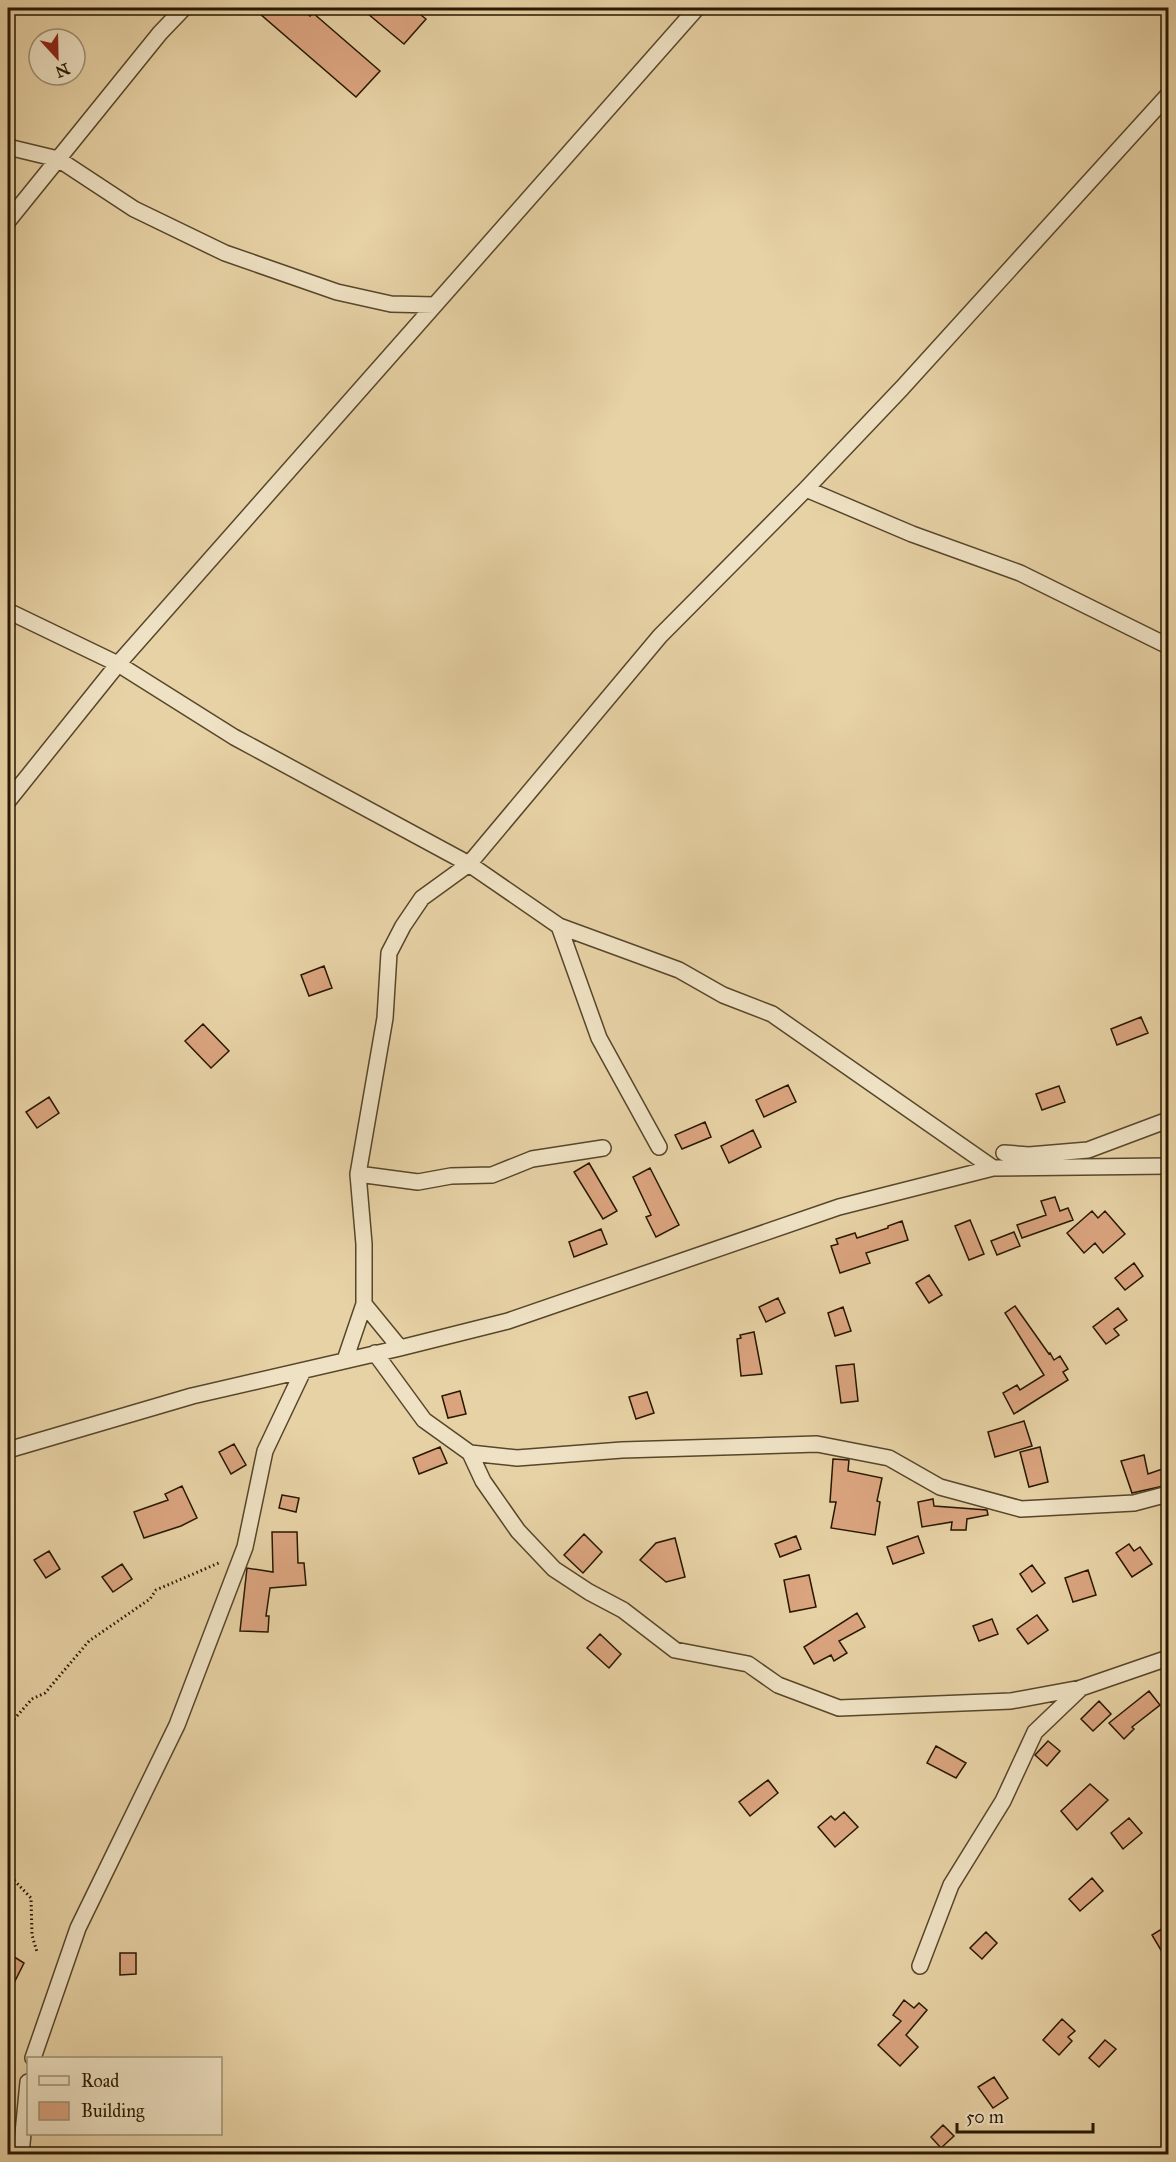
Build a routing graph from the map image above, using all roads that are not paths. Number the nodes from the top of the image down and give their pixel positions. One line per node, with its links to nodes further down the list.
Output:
1 (184, 8): 5 (street)
2 (697, 8): 7 (street)
3 (1168, 95): 8 (street)
4 (8, 147): 5 (street)
5 (58, 159): 6 (street); 7 (street)
6 (8, 221)
7 (435, 305): 11 (street)
8 (806, 489): 10 (street); 13 (street)
9 (8, 611): 11 (street)
10 (1168, 646)
11 (118, 664): 12 (street); 13 (street)
12 (8, 801)
13 (470, 864): 14 (street); 21 (street)
14 (559, 926): 16 (street); 20 (street)
15 (1168, 1120): 18 (street)
16 (659, 1147)
17 (603, 1148): 21 (street)
18 (1004, 1153)
19 (1168, 1166): 20 (street)
20 (993, 1168): 23 (street)
21 (358, 1174): 22 (street)
22 (364, 1304): 23 (street); 25 (street)
23 (400, 1348): 24 (street)
24 (375, 1353): 25 (street); 28 (street)
25 (345, 1360): 26 (street)
26 (303, 1371): 27 (street); 33 (street)
27 (8, 1450)
28 (470, 1453): 29 (street); 31 (street)
29 (1168, 1494)
30 (1168, 1658): 31 (street)
31 (1081, 1688): 32 (street)
32 (920, 1966)
33 (33, 2057)
34 (27, 2092): 35 (street)
35 (21, 2154)

